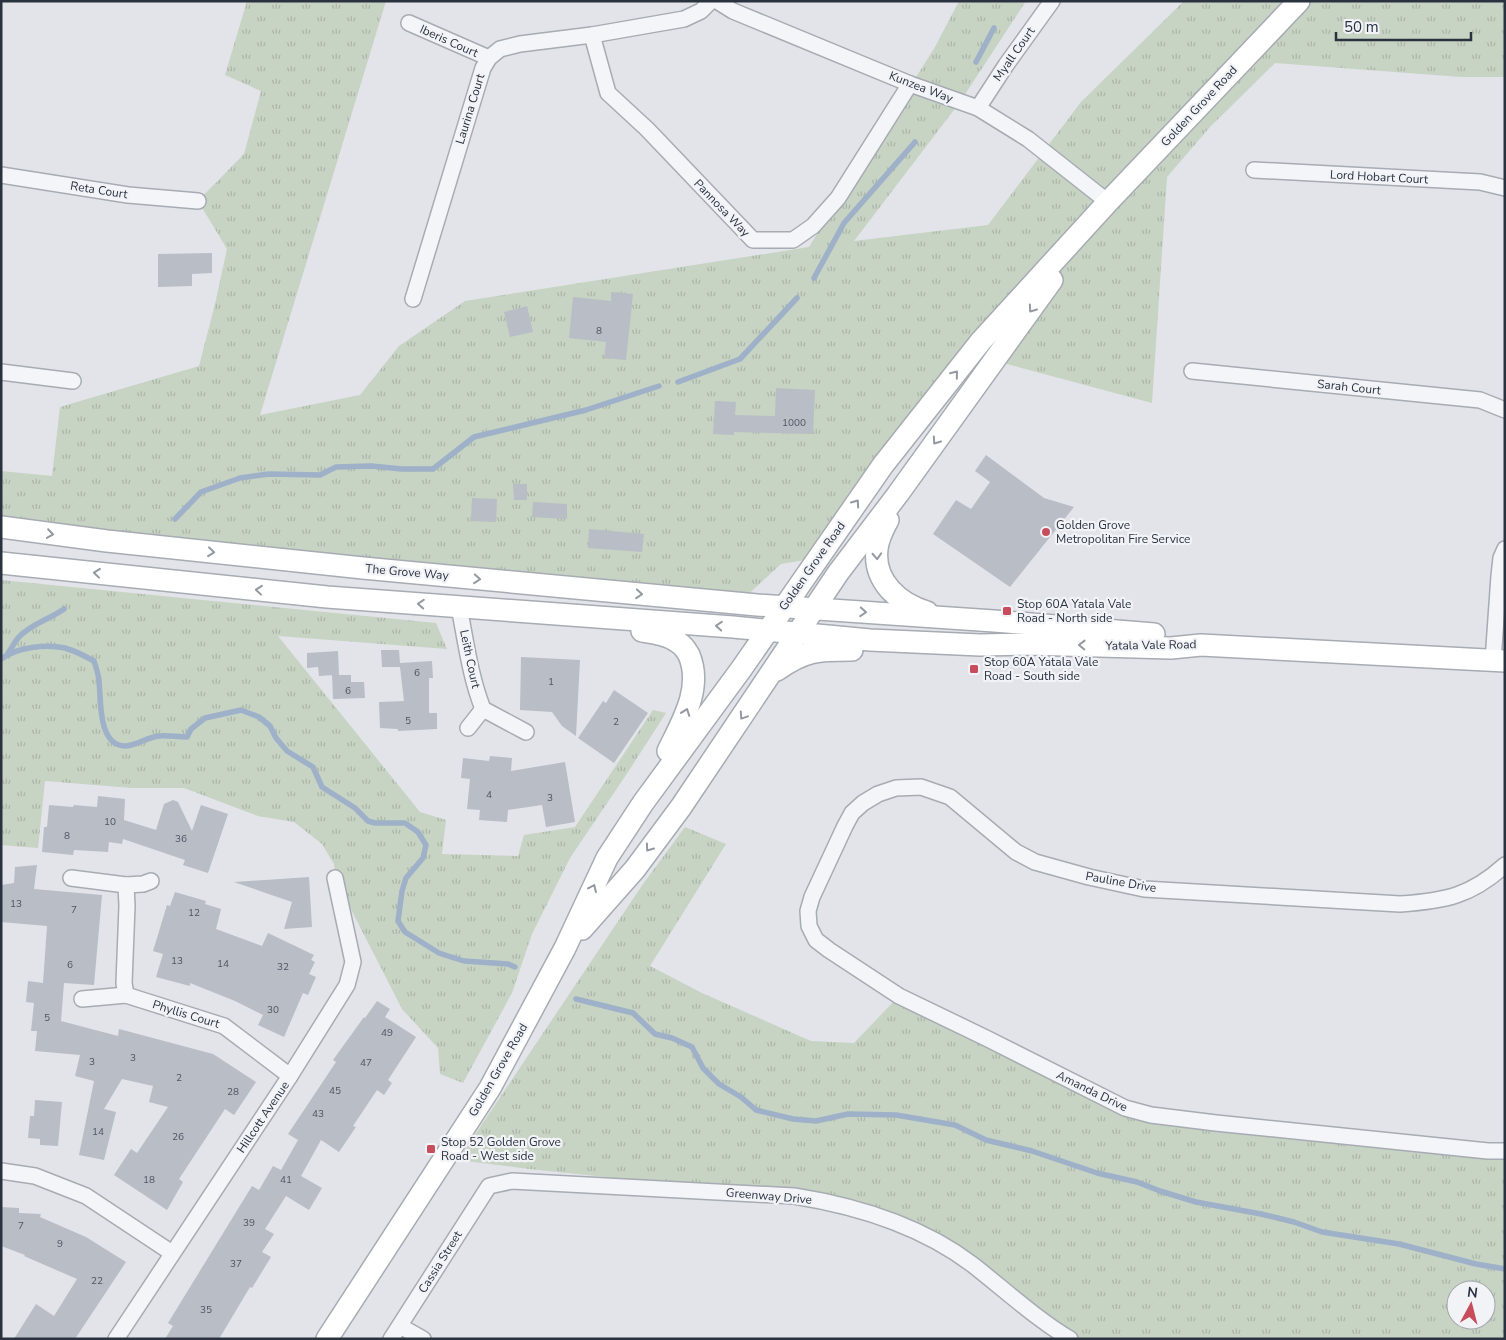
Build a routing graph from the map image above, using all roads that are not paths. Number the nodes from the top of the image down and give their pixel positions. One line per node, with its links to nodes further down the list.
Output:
1 (711, 1): 6 (street, Laurina Court)
2 (717, 1): 8 (street, Kunzea Way)
3 (1052, 1): 9 (street, Myall Court)
4 (1299, 1): 14 (main road, Golden Grove Road)
5 (409, 23): 7 (street, Iberis Court)
6 (592, 35): 7 (street, Laurina Court); 8 (street, Pannosa Way)
7 (489, 58): 15 (street, Laurina Court)
8 (910, 84): 9 (street, Kunzea Way)
9 (978, 108): 14 (street, Kunzea Way)
10 (1254, 170): 12 (street, Lord Hobart Court)
11 (1, 174): 13 (street, Reta Court)
12 (1505, 188)
13 (198, 201)
14 (1104, 207): 20 (main road, Golden Grove Road, one-way to 20); 25 (main road, Golden Grove Road, one-way to 14)
15 (413, 299)
16 (1, 372): 18 (street)
17 (1192, 372): 19 (street, Sarah Court)
18 (73, 381)
19 (1505, 410)
20 (898, 494): 26 (main road, Golden Grove Road); 28 (main road, one-way to 28)
21 (1, 527): 25 (main road, The Grove Way, one-way to 25)
22 (1505, 549): 33 (street)
23 (1, 563): 24 (main road, one-way to 23)
24 (459, 607): 27 (main road); 35 (street, Leith Court)
25 (784, 607): 26 (main road, The Grove Way); 29 (main road, Golden Grove Road)
26 (814, 608): 28 (main road, one-way to 28); 30 (main road, Golden Grove Road)
27 (522, 612): 29 (main road, one-way to 27); 38 (main road, one-way to 27)
28 (944, 618): 32 (main road)
29 (768, 630): 30 (main road); 38 (main road, Golden Grove Road)
30 (798, 634): 31 (main road, Yatala Vale Road); 34 (main road, Golden Grove Road)
31 (922, 643): 32 (main road, Yatala Vale Road, one-way to 31); 34 (main road)
32 (1201, 644): 33 (main road, Yatala Vale Road)
33 (1499, 661)
34 (770, 675): 45 (main road, Golden Grove Road, one-way to 45)
35 (483, 710): 36 (street); 37 (street)
36 (468, 728)
37 (526, 732)
38 (642, 803): 45 (main road, Golden Grove Road, one-way to 38)
39 (1505, 865): 44 (street, Pauline Drive)
40 (71, 878): 43 (street)
41 (335, 878): 48 (street, Hillcott Avenue)
42 (151, 881): 43 (street)
43 (126, 885): 46 (street)
44 (812, 897): 49 (street, Amanda Drive)
45 (565, 948): 55 (main road, Golden Grove Road)
46 (126, 994): 47 (street, Phyllis Court); 48 (street, Phyllis Court)
47 (82, 999)
48 (290, 1076): 52 (street, Hillcott Avenue)
49 (1505, 1151)
50 (1, 1171): 52 (street)
51 (489, 1186): 53 (street, Cassia Street); 58 (street, Greenway Drive)
52 (172, 1253): 54 (street, Hillcott Avenue)
53 (400, 1326): 56 (street, Cassia Street); 57 (street)
54 (116, 1339)
55 (327, 1339)
56 (391, 1339)
57 (423, 1339)
58 (1070, 1339)

